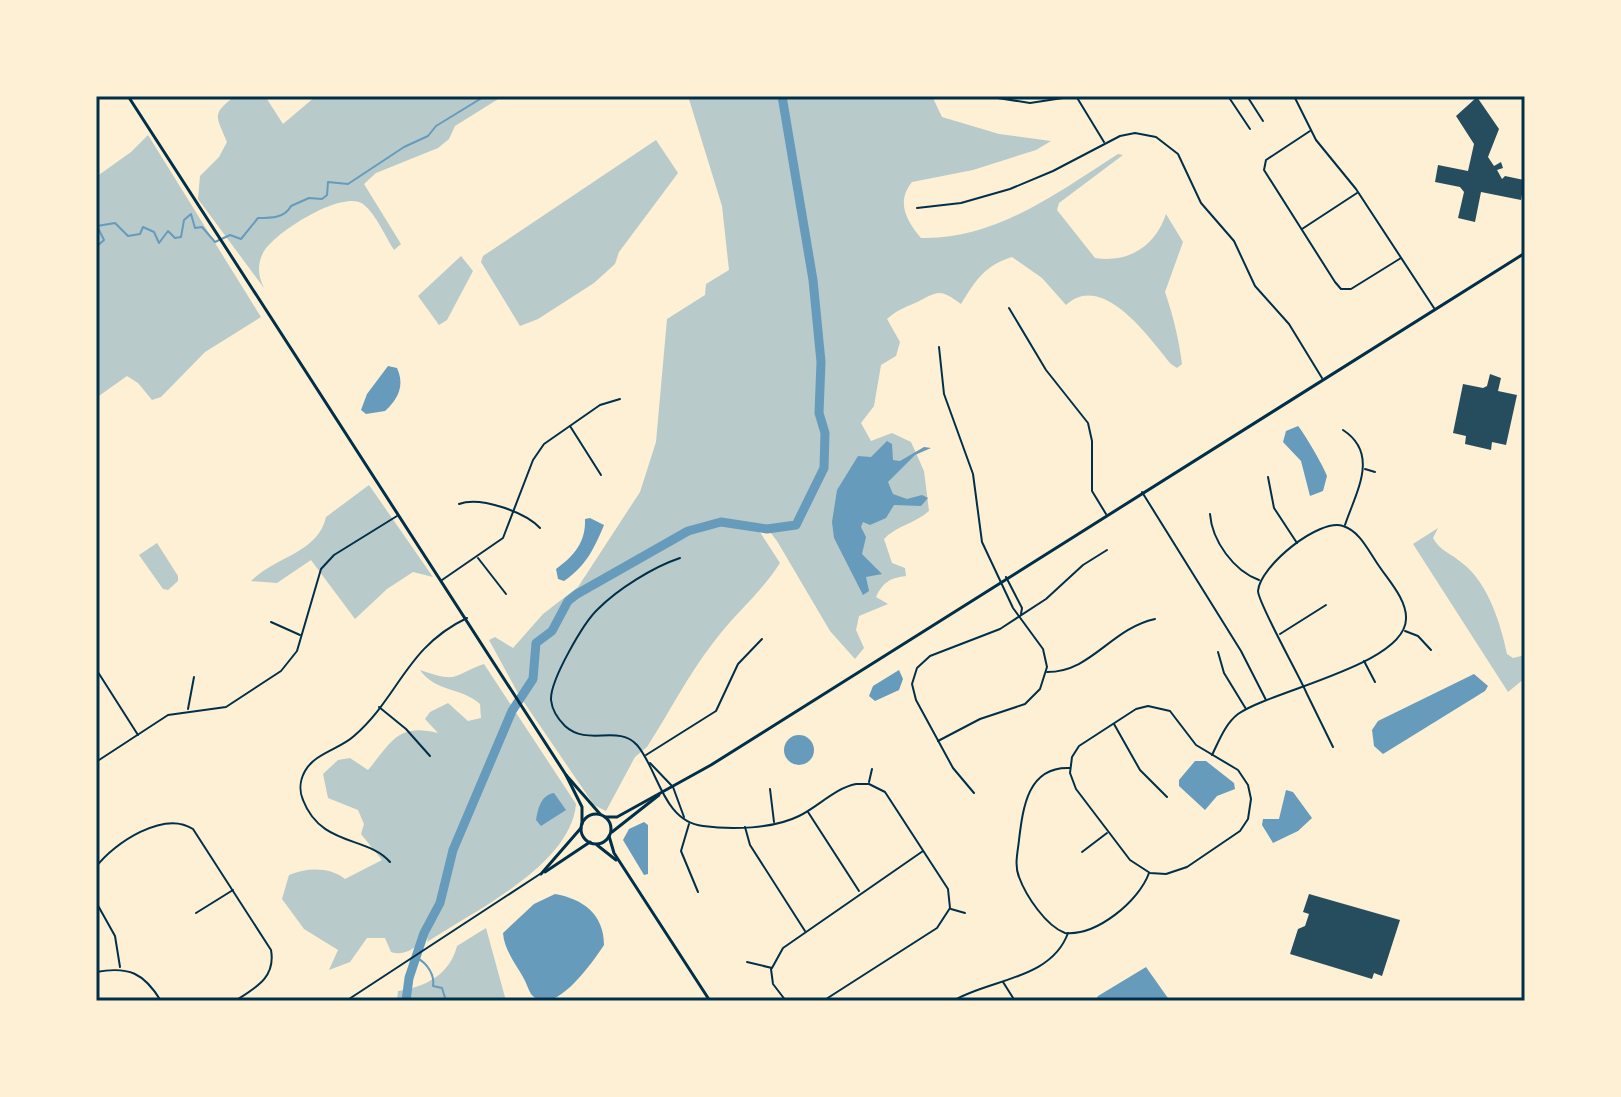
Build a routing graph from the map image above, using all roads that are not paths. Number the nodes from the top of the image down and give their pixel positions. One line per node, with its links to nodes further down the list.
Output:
1 (128, 96): 32 (main road)
2 (985, 96): 3 (street)
3 (1076, 96): 10 (street)
4 (1228, 96): 8 (street)
5 (1247, 96): 7 (street)
6 (1294, 96): 9 (street)
7 (1263, 121)
8 (1250, 129)
9 (1310, 131): 11 (street); 13 (street)
10 (1104, 143): 12 (street); 19 (street)
11 (1358, 192): 13 (street); 15 (street)
12 (917, 208)
13 (1302, 229): 15 (street)
14 (1525, 253): 17 (main road)
15 (1401, 258): 17 (street)
16 (1009, 308): 30 (street)
17 (1434, 308): 19 (main road)
18 (939, 347): 39 (street)
19 (1322, 378): 27 (main road)
20 (620, 399): 21 (street)
21 (569, 425): 25 (street); 29 (street)
22 (1343, 430): 23 (street)
23 (1364, 469): 24 (street); 33 (street)
24 (1375, 472)
25 (601, 475)
26 (1268, 477): 35 (street)
27 (1142, 492): 30 (main road); 60 (street)
28 (459, 504): 29 (street)
29 (514, 513): 34 (street); 37 (street)
30 (1106, 514): 39 (main road)
31 (1210, 514): 41 (street)
32 (397, 516): 40 (main road); 49 (street)
33 (1344, 526): 35 (street); 48 (street)
34 (540, 528)
35 (1298, 544): 41 (street)
36 (1107, 550): 44 (street)
37 (477, 557): 40 (street); 42 (street)
38 (680, 558): 70 (street)
39 (1004, 579): 44 (street); 44 (street); 77 (main road)
40 (442, 580): 45 (main road)
41 (1261, 580): 50 (street)
42 (506, 594)
43 (1326, 605): 50 (street)
44 (1021, 615): 56 (street); 66 (street)
45 (467, 618): 61 (street); 75 (main road)
46 (1155, 619): 56 (street)
47 (271, 622): 49 (street)
48 (1404, 630): 52 (street); 54 (street)
49 (301, 635): 63 (street)
50 (1279, 635): 59 (street)
51 (762, 639): 70 (street)
52 (1431, 650)
53 (1218, 652): 62 (street)
54 (1364, 660): 58 (street); 59 (street)
55 (96, 669): 65 (street)
56 (1046, 672): 66 (street)
57 (194, 677): 63 (street)
58 (1375, 682)
59 (1304, 687): 60 (street); 67 (street)
60 (1266, 702): 62 (street)
61 (378, 707): 69 (street); 96 (street)
62 (1246, 710): 68 (street)
63 (188, 711): 65 (street)
64 (1114, 723): 68 (street); 73 (street); 81 (street)
65 (138, 735): 71 (street)
66 (938, 741): 80 (street)
67 (1333, 747)
68 (1212, 755): 99 (street)
69 (430, 756)
70 (645, 756): 72 (street)
71 (96, 762)
72 (649, 763): 77 (street); 79 (street)
73 (1070, 768): 90 (street); 109 (street)
74 (872, 769): 76 (street)
75 (566, 775): 83 (main road); 88 (main road)
76 (869, 784): 82 (street); 94 (street)
77 (673, 787): 79 (main road); 85 (street)
78 (770, 789): 87 (street)
79 (662, 792): 84 (main road); 85 (street); 91 (main road)
80 (974, 793)
81 (1167, 797)
82 (807, 811): 87 (street); 103 (street)
83 (600, 814): 84 (main road); 88 (main road)
84 (605, 817): 91 (main road)
85 (684, 818): 86 (street)
86 (690, 822): 89 (street); 102 (street)
87 (775, 824): 89 (street)
88 (582, 826): 92 (main road); 100 (main road)
89 (745, 826): 108 (street)
90 (1108, 832): 95 (street); 99 (street)
91 (609, 835): 93 (main road); 97 (main road)
92 (590, 842): 93 (main road); 100 (main road)
93 (596, 843): 97 (main road)
94 (924, 850): 103 (street); 105 (street)
95 (1082, 852)
96 (390, 862)
97 (619, 862): 118 (main road)
98 (96, 867): 101 (street)
99 (1149, 872): 109 (street)
100 (541, 874): 117 (street)
101 (234, 889): 106 (street); 116 (street)
102 (698, 892)
103 (859, 892): 108 (street)
104 (96, 902): 111 (street)
105 (950, 908): 107 (street); 120 (street)
106 (196, 913)
107 (965, 913)
108 (806, 932): 112 (street)
109 (1068, 933): 114 (street)
110 (747, 962): 112 (street)
111 (120, 968): 113 (street); 115 (street)
112 (772, 968): 119 (street)
113 (96, 972)
114 (1003, 982): 121 (street); 122 (street)
115 (161, 1001)
116 (235, 1001)
117 (346, 1001)
118 (710, 1001)
119 (786, 1001)
120 (823, 1001)
121 (953, 1001)
122 (1015, 1001)

